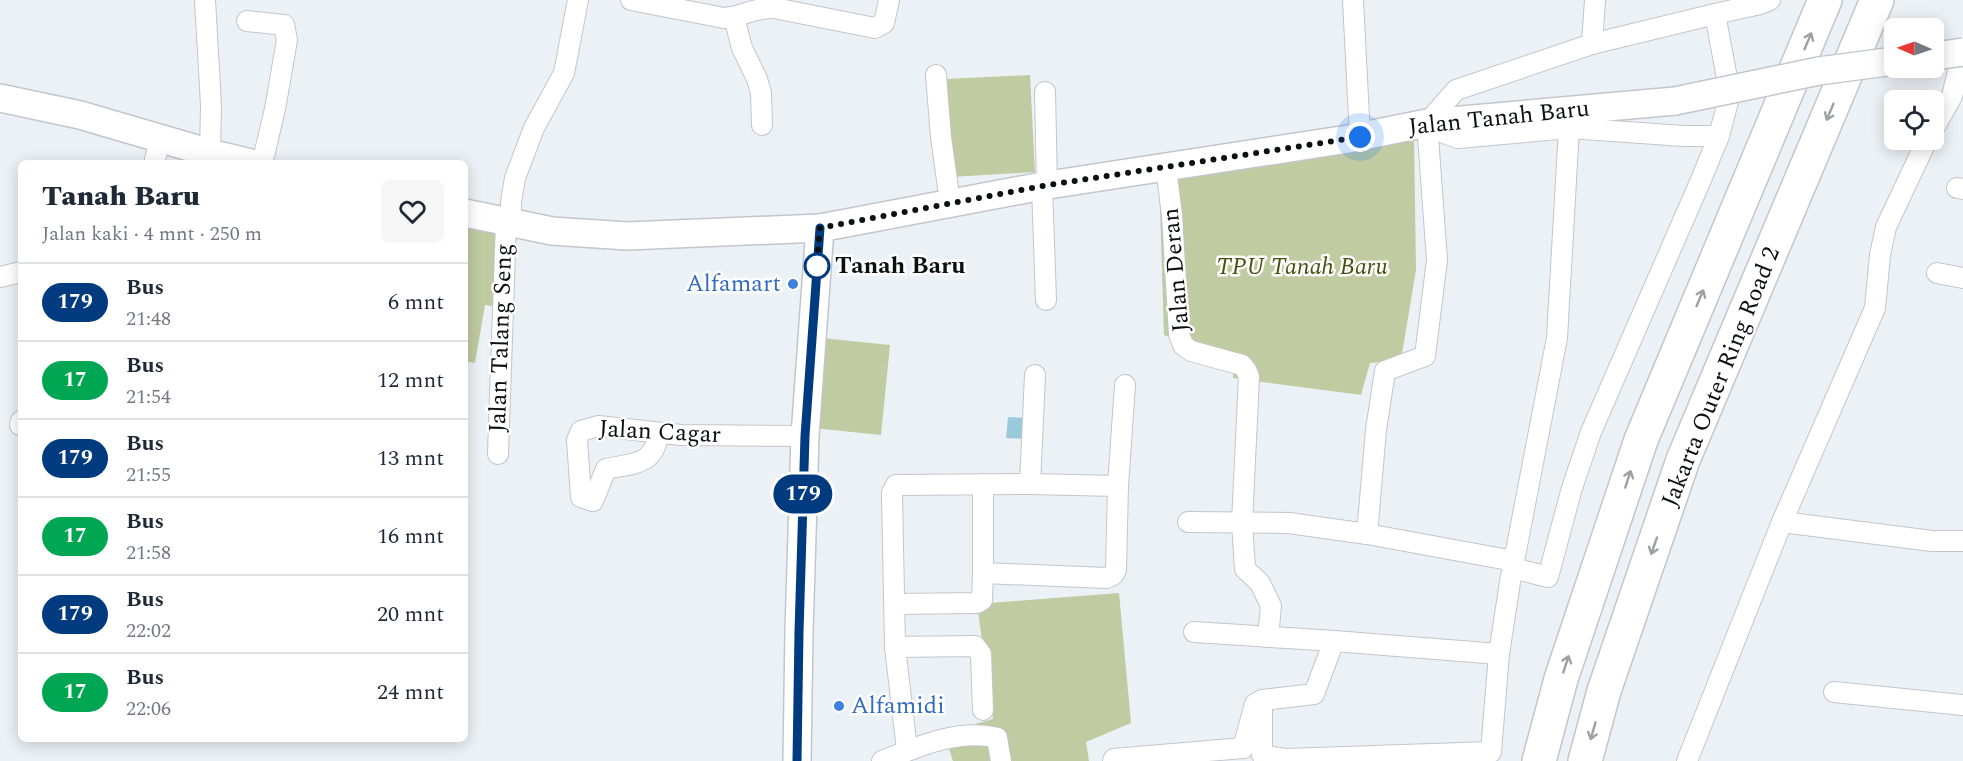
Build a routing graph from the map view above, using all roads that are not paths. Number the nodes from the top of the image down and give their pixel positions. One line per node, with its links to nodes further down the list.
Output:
1 (205, 0): 28 (street)
2 (578, 0): 36 (street, Jalan Talang Seng)
3 (631, 0): 10 (street)
4 (889, 0): 12 (street)
5 (1353, 0): 27 (street)
6 (1595, 0): 14 (street)
7 (1770, 0): 11 (street)
8 (1825, 0): 73 (highway, Jakarta Outer Ring Road 2, one-way to 8)
9 (1877, 0): 74 (highway, Jakarta Outer Ring Road 2, one-way to 74)
10 (679, 4): 12 (street)
11 (1715, 14): 14 (street); 26 (street)
12 (734, 17): 24 (street)
13 (247, 21): 31 (street)
14 (1593, 44): 23 (street)
15 (1963, 52): 16 (main road, bridge); 20 (street)
16 (1944, 55)
17 (1884, 62): 23 (main road, Jalan Tanah Baru, bridge)
18 (936, 75): 34 (street)
19 (1045, 92): 33 (street)
20 (1958, 94): 22 (street)
21 (0, 98): 30 (main road)
22 (1944, 114)
23 (1427, 123): 25 (street); 27 (main road, Jalan Tanah Baru); 54 (street)
24 (762, 125)
25 (1569, 128): 26 (street); 56 (street)
26 (1719, 136): 56 (street)
27 (1360, 137): 32 (main road, Jalan Tanah Baru)
28 (211, 142): 30 (main road); 31 (main road)
29 (1922, 150): 52 (street)
30 (157, 151)
31 (261, 158)
32 (1166, 168): 33 (main road, Jalan Tanah Baru); 53 (street, Jalan Deran)
33 (1045, 186): 34 (main road, Jalan Tanah Baru); 42 (street)
34 (949, 192): 37 (main road, Jalan Tanah Baru)
35 (468, 213): 36 (main road, Jalan Tanah Baru)
36 (509, 216): 37 (main road, Jalan Tanah Baru); 47 (street, Jalan Talang Seng)
37 (820, 228): 46 (main road)
38 (18, 273): 40 (street)
39 (1937, 273): 41 (street)
40 (0, 277)
41 (1963, 278)
42 (1046, 300)
43 (1035, 375): 49 (street)
44 (1125, 385): 50 (street)
45 (658, 433): 45 (street, Jalan Cagar); 46 (street, Jalan Cagar)
46 (805, 436): 69 (main road)
47 (498, 454)
48 (983, 484): 49 (street); 57 (street); 58 (street)
49 (1030, 484): 50 (street)
50 (1118, 486): 57 (street)
51 (1188, 522): 53 (street)
52 (1782, 522): 55 (street); 75 (street)
53 (1242, 523): 54 (street); 60 (street)
54 (1367, 534): 56 (street)
55 (1963, 541)
56 (1513, 570): 63 (street)
57 (983, 573): 58 (street)
58 (895, 603): 62 (street)
59 (1194, 632): 60 (street)
60 (1268, 637): 61 (street)
61 (1334, 641): 63 (street); 65 (street)
62 (895, 647): 67 (street); 68 (street)
63 (1499, 654): 65 (street)
64 (1834, 692): 66 (street)
65 (1262, 700): 72 (street)
66 (1963, 705)
67 (983, 710)
68 (907, 750): 70 (street); 71 (street)
69 (797, 761)
70 (882, 761)
71 (1001, 761)
72 (1113, 761)
73 (1539, 761)
74 (1585, 761)
75 (1687, 761)

